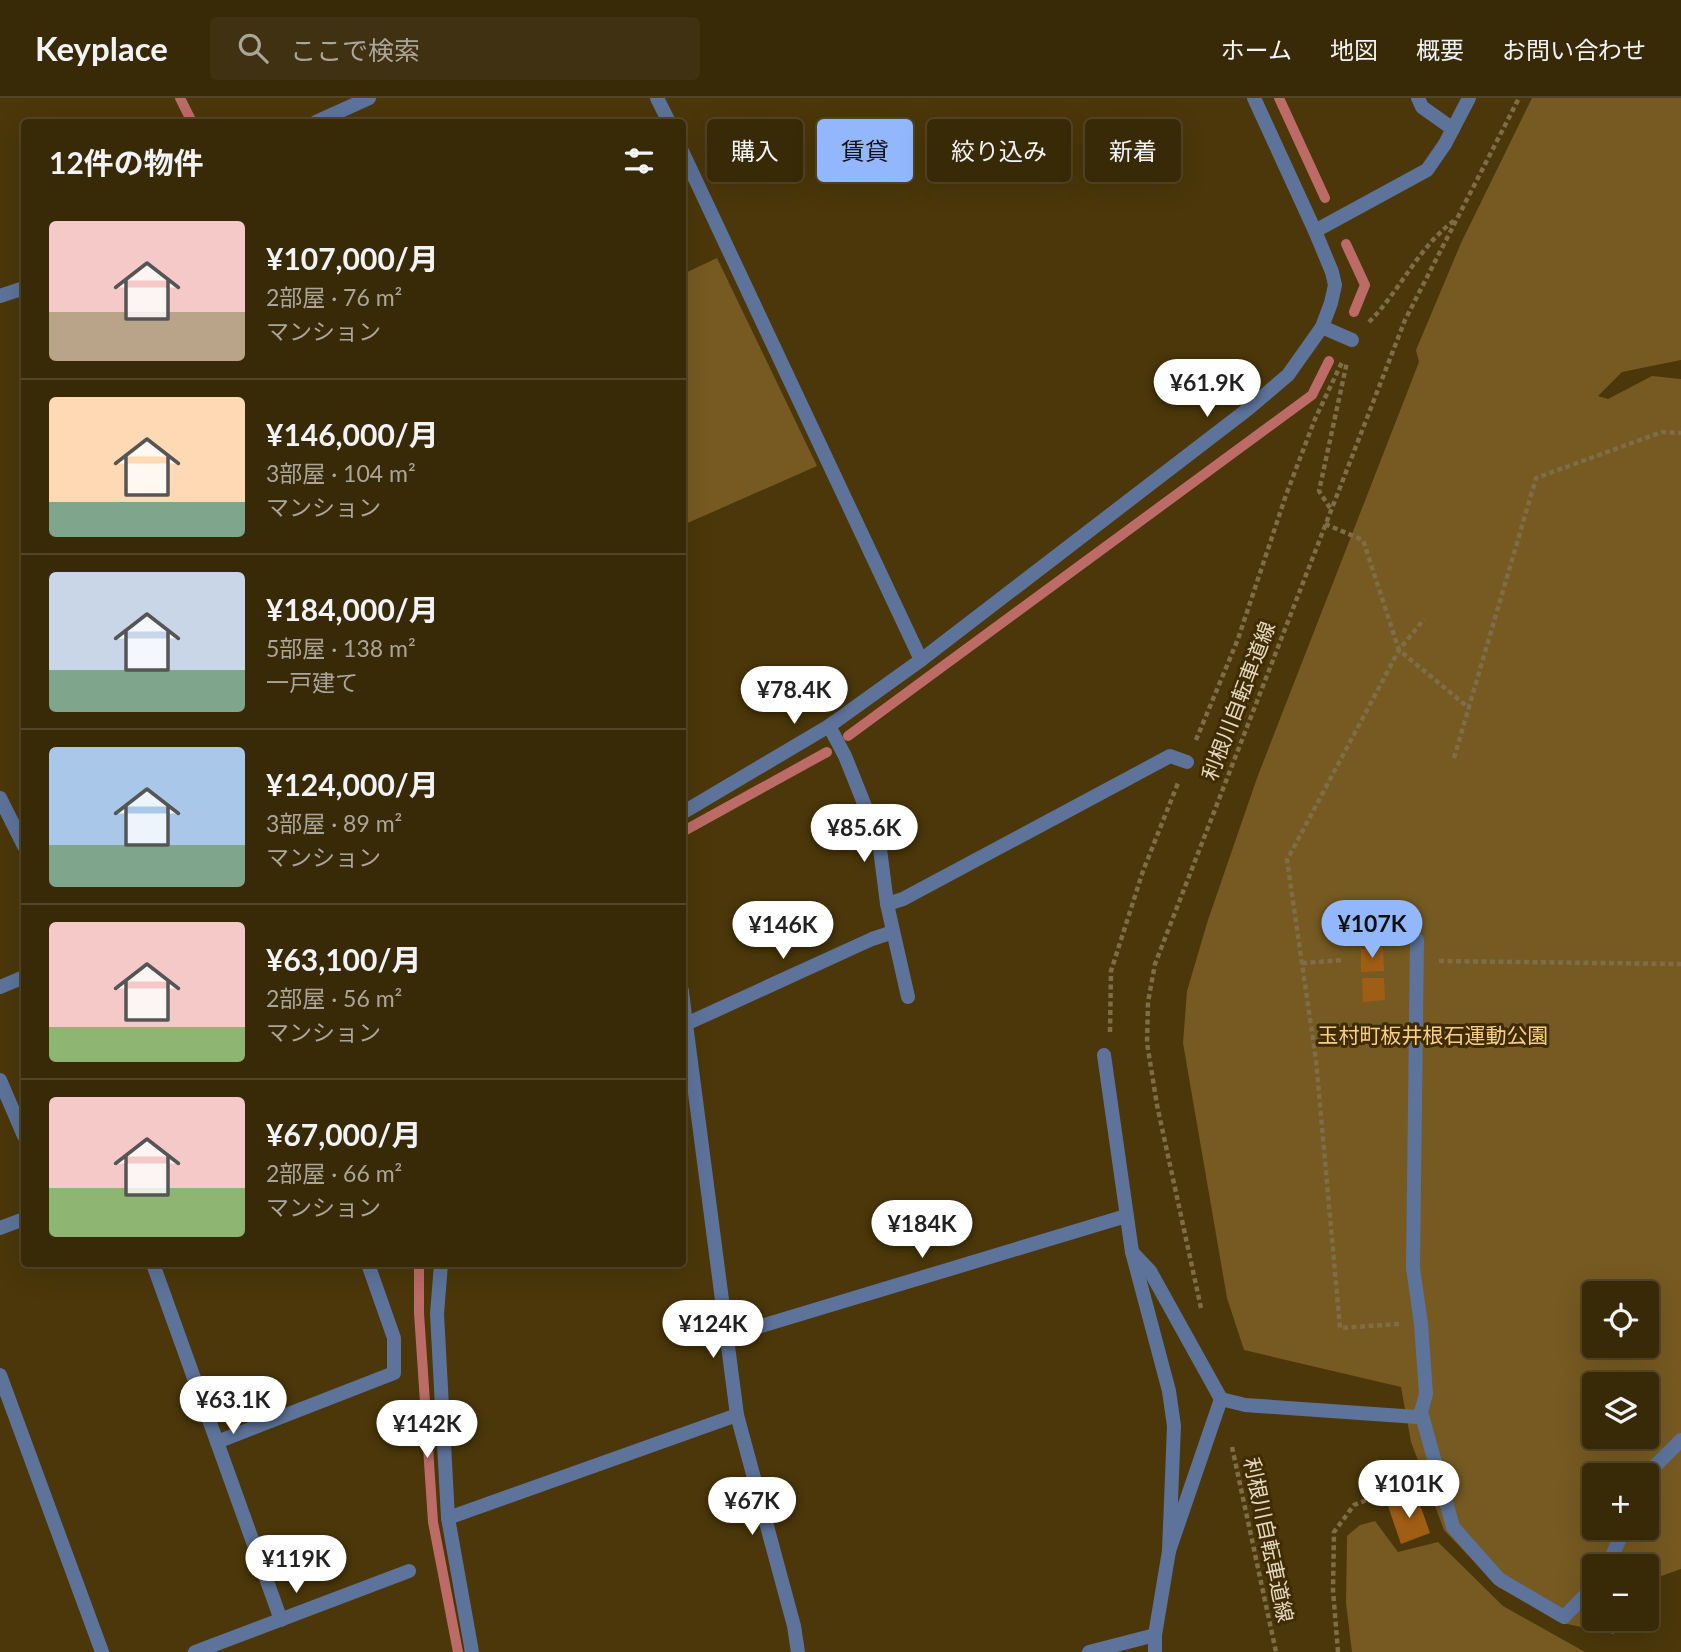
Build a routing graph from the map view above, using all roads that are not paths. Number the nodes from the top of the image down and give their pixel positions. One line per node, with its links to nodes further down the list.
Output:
1 (369, 98): 6 (street)
2 (657, 98): 7 (street)
3 (1254, 98): 10 (street)
4 (1418, 98): 8 (street)
5 (1469, 98): 8 (street)
6 (323, 119)
7 (668, 119)
8 (1453, 129): 10 (street)
9 (686, 160): 15 (street)
10 (1315, 231): 13 (street)
11 (21, 289): 12 (street)
12 (0, 296)
13 (1322, 327): 14 (street); 15 (street)
14 (1352, 340)
15 (920, 660): 16 (street)
16 (829, 726): 19 (street); 21 (street)
17 (1187, 762): 21 (street)
18 (0, 798): 20 (street)
19 (686, 811)
20 (21, 840)
21 (887, 904): 22 (street)
22 (893, 932): 26 (street); 27 (street)
23 (1418, 940): 42 (street)
24 (21, 978): 25 (street)
25 (0, 987)
26 (908, 997)
27 (686, 1025)
28 (686, 1032): 39 (street)
29 (1104, 1055): 32 (street)
30 (0, 1080): 31 (street)
31 (21, 1129)
32 (1126, 1216): 35 (street); 39 (street)
33 (21, 1220): 34 (street)
34 (0, 1228)
35 (1132, 1252): 41 (street); 48 (street)
36 (154, 1267): 45 (street)
37 (369, 1267): 45 (street)
38 (441, 1267): 47 (street)
39 (728, 1336): 43 (street)
40 (0, 1375): 53 (street)
41 (1221, 1399): 42 (street); 48 (street)
42 (1421, 1412): 50 (street)
43 (737, 1415): 47 (street); 56 (street)
44 (1681, 1440): 46 (street)
45 (217, 1442): 51 (street)
46 (1658, 1463)
47 (448, 1518): 55 (street)
48 (1170, 1551): 52 (street)
49 (409, 1571): 51 (street)
50 (1582, 1598)
51 (281, 1619): 54 (street)
52 (1155, 1635): 57 (street); 58 (street)
53 (102, 1652)
54 (195, 1652)
55 (472, 1652)
56 (798, 1652)
57 (1089, 1652)
58 (1155, 1652)

